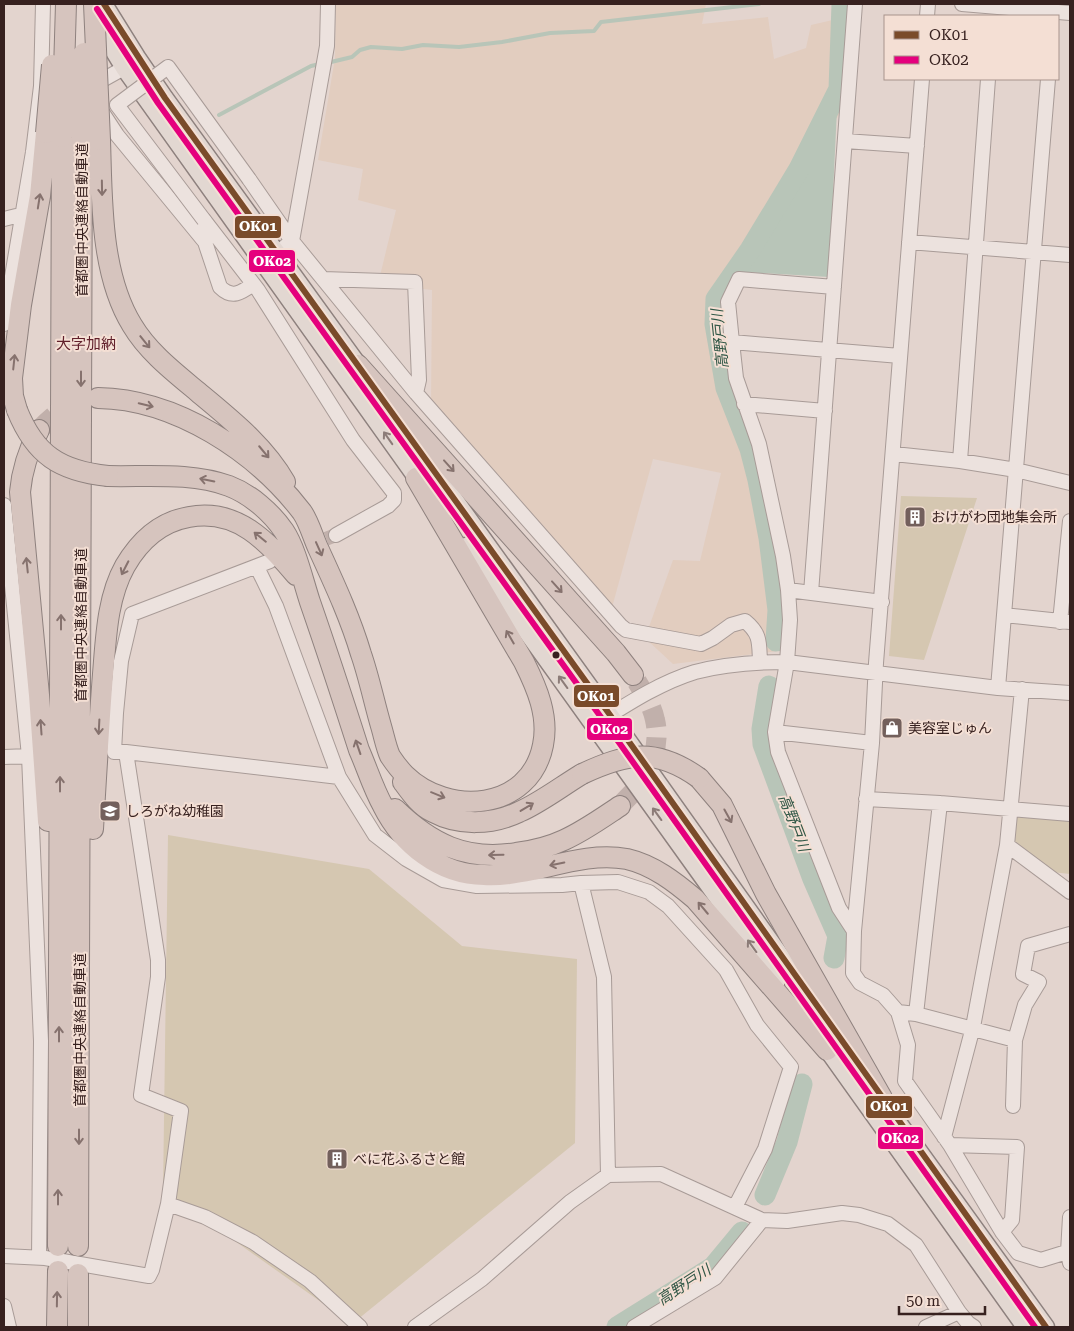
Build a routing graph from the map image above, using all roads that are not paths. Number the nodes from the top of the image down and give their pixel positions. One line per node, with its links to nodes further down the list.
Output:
1 (43, 4): 18 (street)
2 (58, 4): 19 (highway, bridge)
3 (66, 4): 19 (highway, 首都圏中央連絡自動車道, bridge)
4 (85, 4): 13 (main road); 20 (highway, 首都圏中央連絡自動車道, bridge)
5 (94, 4): 20 (highway, bridge)
6 (104, 4): 29 (main road)
7 (328, 4): 25 (street)
8 (855, 4): 21 (street)
9 (962, 4): 10 (street)
10 (992, 11): 12 (street)
11 (1070, 13): 12 (street)
12 (1053, 14)
13 (124, 68): 17 (street); 47 (main road, one-way to 13)
14 (922, 80): 22 (street)
15 (988, 80): 27 (street)
16 (1048, 80): 28 (street)
17 (97, 83): 18 (street); 32 (street)
18 (41, 86): 23 (street)
19 (54, 135): 55 (highway, one-way to 19, bridge); 88 (highway, 首都圏中央連絡自動車道, one-way to 19)
20 (91, 139): 50 (highway, one-way to 50); 93 (highway, 首都圏中央連絡自動車道, one-way to 93)
21 (845, 141): 22 (street); 33 (street)
22 (916, 146): 26 (street)
23 (22, 218): 24 (street); 34 (street)
24 (4, 219)
25 (292, 241): 29 (street); 31 (street); 32 (street, bridge)
26 (909, 242): 27 (street); 37 (street)
27 (975, 247): 28 (street); 45 (street)
28 (1034, 252): 30 (street); 46 (street)
29 (277, 254): 38 (main road)
30 (1070, 255)
31 (323, 279): 39 (street); 39 (street)
32 (253, 284): 52 (street)
33 (834, 287): 35 (street); 36 (street)
34 (4, 324)
35 (732, 342): 36 (street); 41 (street)
36 (829, 350): 37 (street); 42 (street)
37 (900, 356): 44 (street)
38 (358, 364): 64 (highway, one-way to 64); 68 (main road)
39 (416, 393): 61 (street)
40 (98, 398): 50 (highway, one-way to 50)
41 (744, 404): 42 (street); 56 (street)
42 (825, 411): 57 (street)
43 (39, 430): 88 (highway, one-way to 43)
44 (894, 454): 45 (street); 58 (street)
45 (960, 461): 46 (street)
46 (1016, 470): 48 (street); 59 (street)
47 (416, 478): 69 (main road, one-way to 47); 74 (highway, one-way to 47)
48 (1070, 483)
49 (4, 505): 73 (street)
50 (303, 514): 74 (highway, one-way to 74)
51 (1070, 521): 60 (street)
52 (336, 535)
53 (270, 561): 54 (street)
54 (257, 567): 72 (street); 76 (street)
55 (305, 586): 77 (highway, one-way to 55); 93 (highway, one-way to 93)
56 (788, 590): 57 (street); 62 (street)
57 (811, 593): 58 (street)
58 (882, 602): 63 (street)
59 (1004, 615): 60 (street); 65 (street)
60 (1065, 622)
61 (760, 662): 62 (street); 68 (street)
62 (786, 662): 63 (street); 70 (street)
63 (876, 672): 65 (street); 71 (street)
64 (633, 675)
65 (998, 688): 66 (street)
66 (1022, 690): 67 (street); 81 (street)
67 (1070, 694)
68 (610, 715): 69 (street); 95 (main road)
69 (594, 725): 94 (main road, one-way to 69)
70 (775, 732): 71 (street); 86 (street)
71 (872, 743): 78 (street)
72 (120, 752): 76 (street); 99 (street)
73 (29, 756): 75 (street); 108 (street)
74 (390, 756): 95 (highway, one-way to 95, bridge)
75 (4, 757)
76 (339, 776): 84 (street)
77 (370, 777): 80 (highway, one-way to 77); 94 (highway, one-way to 77)
78 (866, 799): 79 (street); 86 (street)
79 (940, 803): 81 (street); 90 (street)
80 (620, 806)
81 (1009, 808): 82 (street); 83 (street)
82 (1070, 814)
83 (1007, 845): 85 (street); 91 (street)
84 (580, 883): 98 (street); 100 (street)
85 (1070, 892)
86 (854, 931): 89 (street)
87 (1070, 934): 92 (street)
88 (60, 1002): 104 (highway, 首都圏中央連絡自動車道, one-way to 88)
89 (898, 1012): 90 (street); 97 (street)
90 (916, 1014): 91 (street)
91 (973, 1028): 92 (street); 97 (street)
92 (1016, 1040): 96 (street)
93 (80, 1041): 105 (highway, 首都圏中央連絡自動車道, one-way to 105)
94 (827, 1050): 122 (main road)
95 (882, 1098): 113 (main road)
96 (1012, 1106)
97 (947, 1141): 103 (street); 103 (street)
98 (608, 1175): 100 (street); 118 (street)
99 (168, 1204): 108 (street); 117 (street)
100 (735, 1207): 102 (street)
101 (1070, 1217): 107 (street)
102 (762, 1220): 112 (street); 119 (street)
103 (1002, 1232): 107 (street)
104 (58, 1246)
105 (78, 1246)
106 (4, 1256): 108 (street)
107 (1069, 1256)
108 (39, 1258)
109 (58, 1271): 115 (highway, one-way to 109)
110 (78, 1274): 116 (highway)
111 (4, 1306): 114 (street)
112 (959, 1312): 120 (street); 121 (street)
113 (1040, 1325)
114 (9, 1327)
115 (57, 1327)
116 (78, 1327)
117 (360, 1327)
118 (415, 1327)
119 (634, 1327)
120 (926, 1327)
121 (974, 1327)
122 (1025, 1327)

